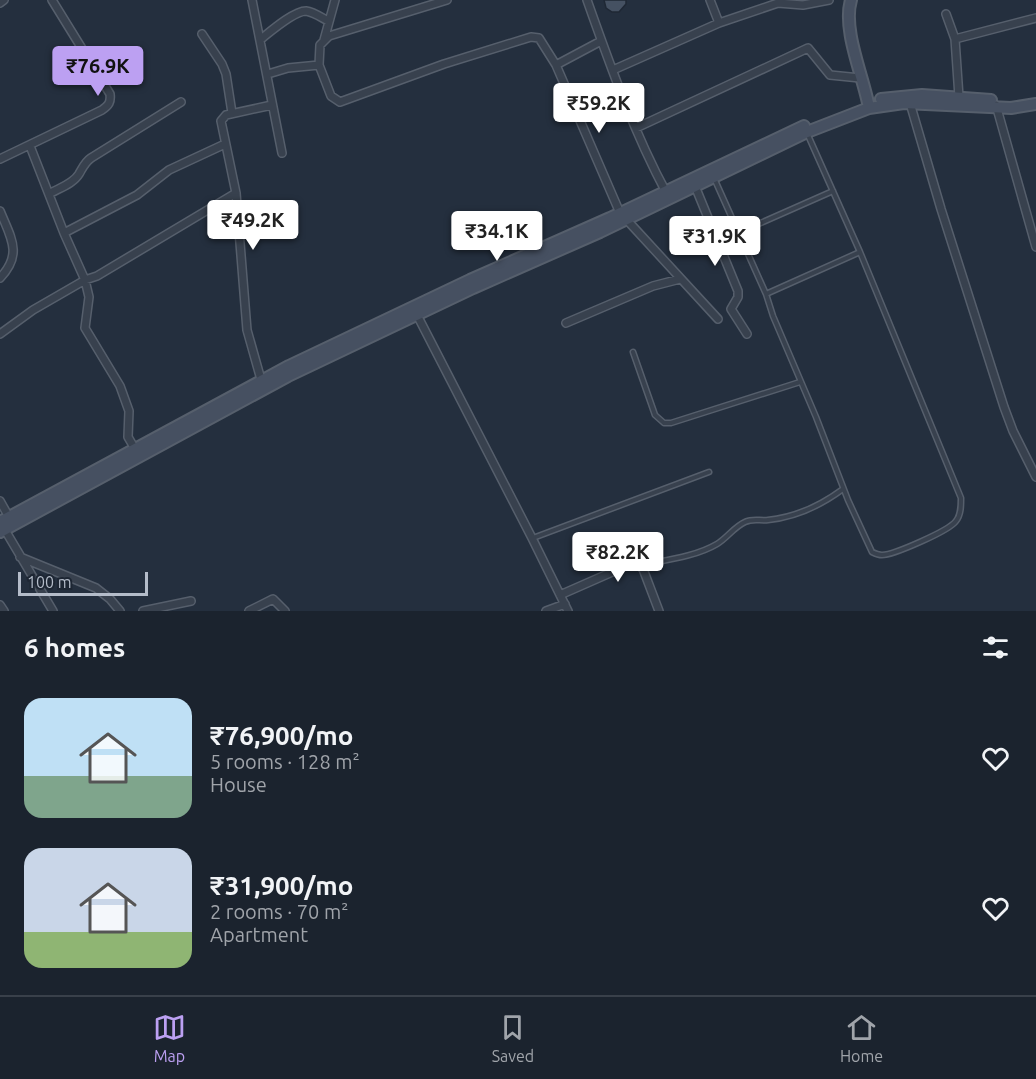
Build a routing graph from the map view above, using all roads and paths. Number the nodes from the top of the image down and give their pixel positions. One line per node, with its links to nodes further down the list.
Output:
1 (4, 0): 10 (street)
2 (52, 0): 36 (street)
3 (252, 0): 16 (street)
4 (335, 0): 13 (street)
5 (447, 0): 18 (street)
6 (587, 0): 19 (street)
7 (710, 0): 14 (street)
8 (829, 0): 14 (street)
9 (851, 0): 24 (main road)
10 (0, 3)
11 (946, 14): 17 (street)
12 (1036, 18): 17 (street)
13 (328, 21): 16 (street); 18 (street)
14 (718, 23): 22 (street)
15 (202, 34): 32 (street)
16 (261, 39): 23 (street)
17 (955, 39): 25 (street)
18 (324, 40): 20 (street)
19 (601, 41): 21 (street); 22 (street)
20 (319, 65): 21 (street); 23 (street)
21 (555, 65): 46 (street)
22 (613, 70): 33 (street)
23 (268, 74): 30 (street)
24 (860, 78): 31 (main road); 33 (street)
25 (959, 97): 28 (main road); 31 (main road)
26 (181, 102): 43 (street)
27 (910, 103): 28 (main road); 31 (main road); 66 (street)
28 (996, 104): 29 (main road); 50 (street)
29 (1032, 104)
30 (272, 105): 32 (street); 37 (street)
31 (868, 105): 34 (main road); 44 (main road)
32 (232, 113): 35 (street)
33 (636, 128): 44 (street)
34 (807, 132): 39 (main road); 41 (lane)
35 (225, 144): 42 (street); 49 (street)
36 (30, 146): 38 (street); 43 (street)
37 (282, 153)
38 (0, 159)
39 (713, 178): 40 (main road); 48 (lane)
40 (695, 186): 44 (main road); 60 (street)
41 (833, 191): 48 (lane); 51 (lane)
42 (236, 193): 54 (street); 63 (street)
43 (49, 194): 49 (street)
44 (667, 195): 46 (main road)
45 (0, 211): 47 (street)
46 (623, 216): 53 (street); 56 (main road)
47 (2, 222): 52 (street)
48 (738, 232): 55 (lane)
49 (64, 233): 54 (street)
50 (1036, 247)
51 (860, 252): 55 (lane); 67 (lane)
52 (0, 278)
53 (680, 279): 57 (street); 58 (street)
54 (85, 280): 59 (street); 64 (street)
55 (766, 294): 62 (lane)
56 (415, 311): 63 (main road); 70 (street)
57 (718, 319)
58 (566, 323)
59 (0, 334)
60 (747, 334)
61 (633, 352): 62 (lane)
62 (800, 382): 67 (lane)
63 (262, 385): 64 (main road); 69 (main road)
64 (135, 449): 69 (main road)
65 (709, 472): 70 (lane)
66 (1036, 477)
67 (843, 489): 72 (lane)
68 (0, 501): 69 (street)
69 (3, 525): 71 (street)
70 (532, 538): 73 (street)
71 (20, 557): 78 (street); 79 (street)
72 (641, 565): 73 (street); 84 (street)
73 (560, 595): 76 (street)
74 (191, 601): 80 (street)
75 (0, 605): 77 (street)
76 (566, 608): 83 (street)
77 (4, 611)
78 (53, 611)
79 (120, 611)
80 (143, 611)
81 (249, 611): 82 (street)
82 (285, 611)
83 (546, 611)
84 (659, 611)

